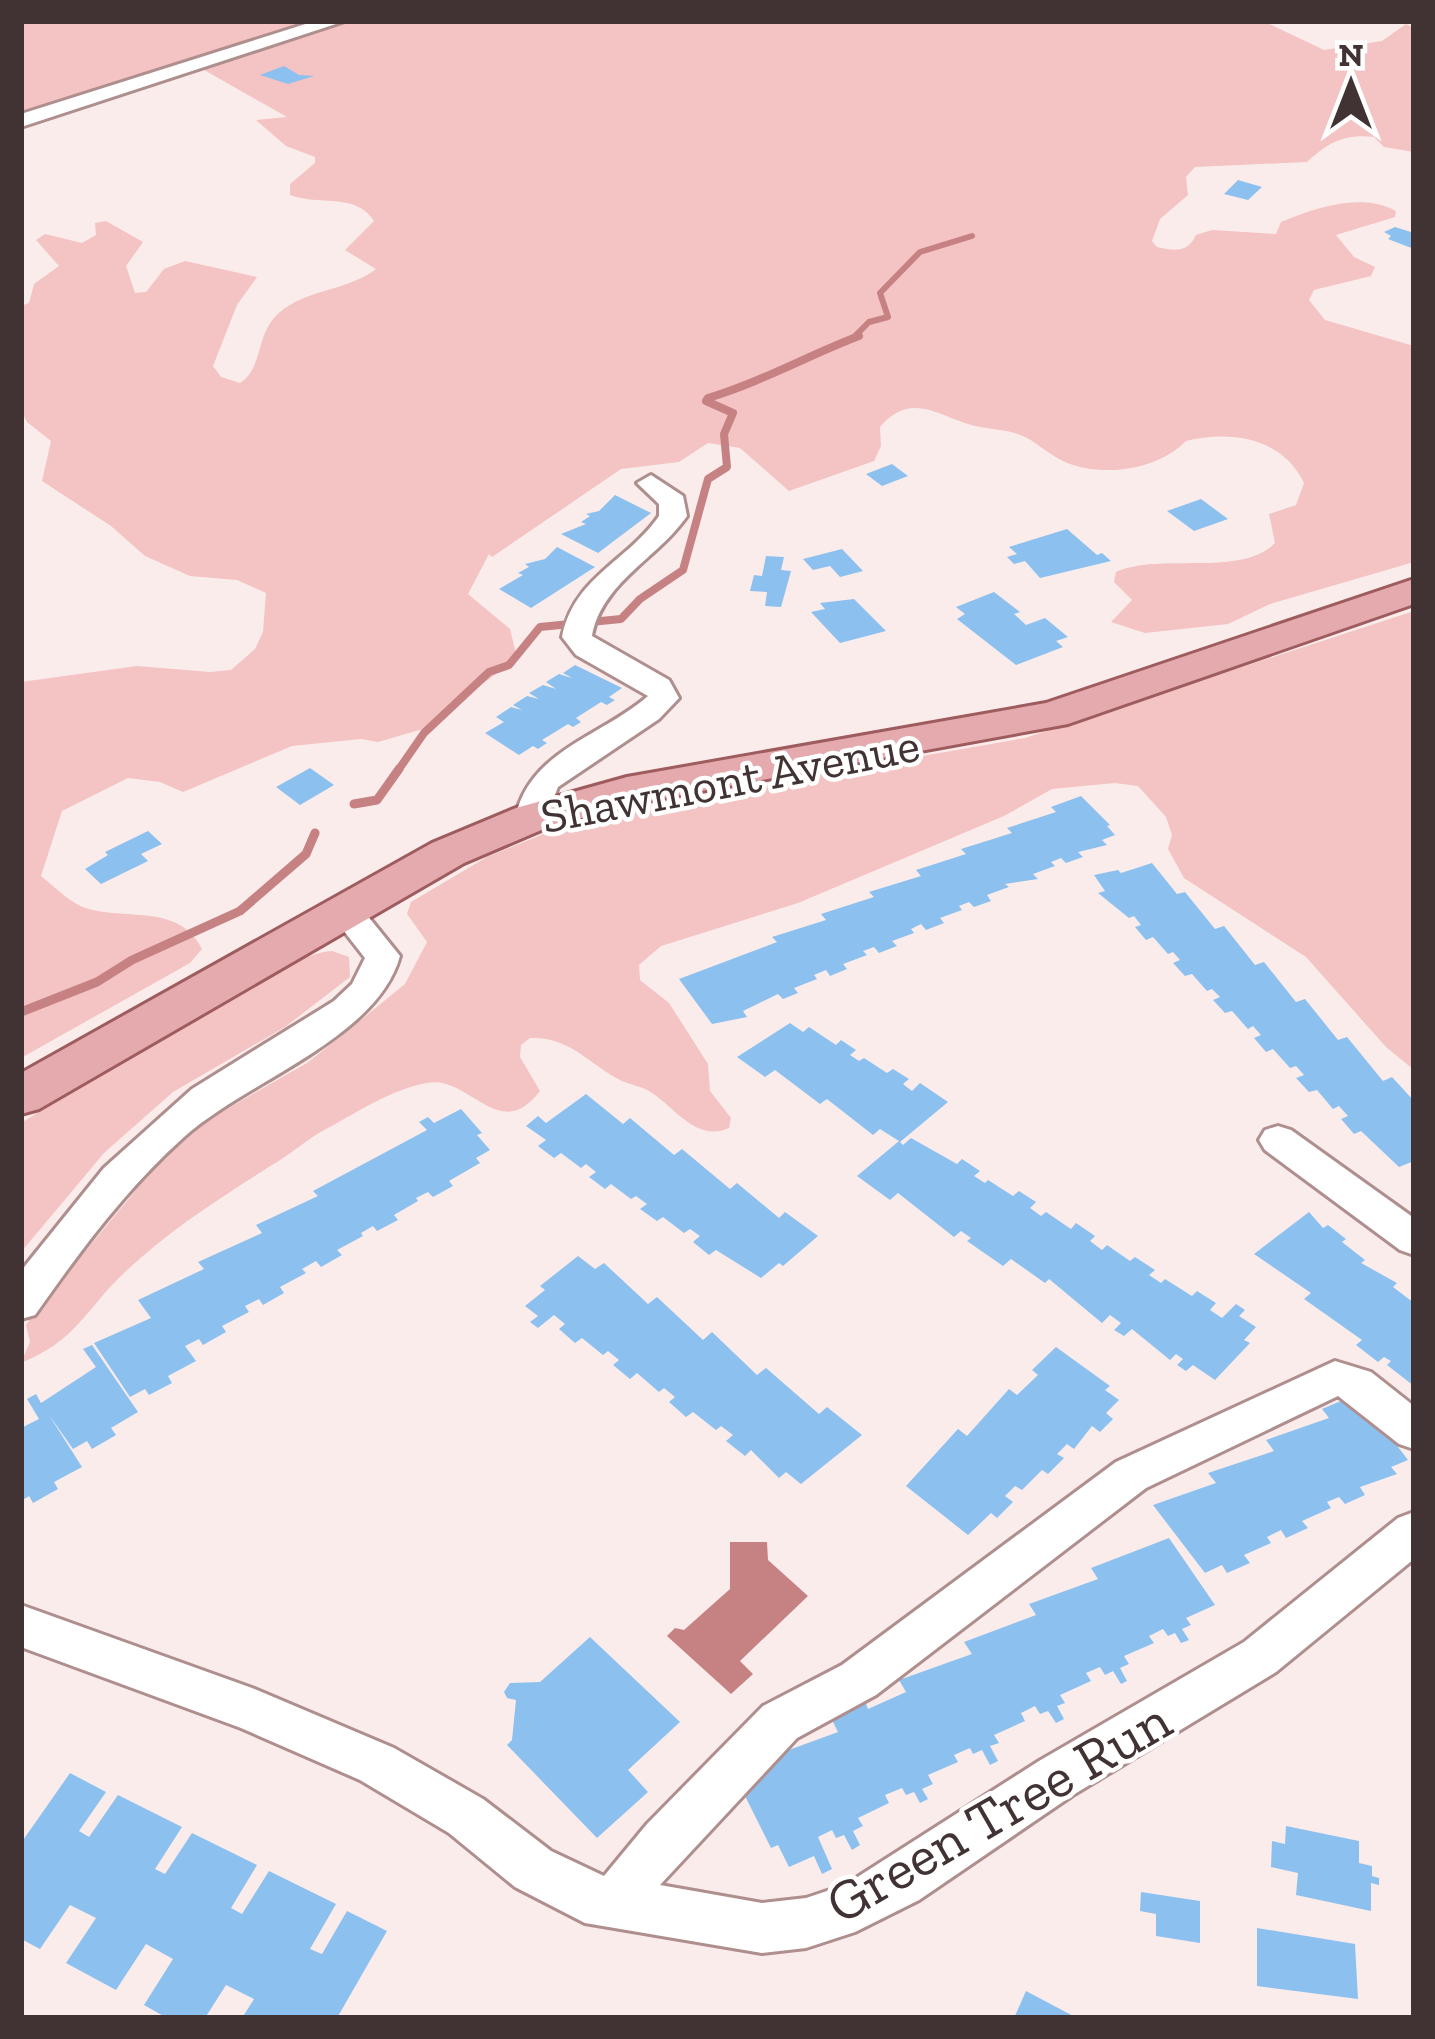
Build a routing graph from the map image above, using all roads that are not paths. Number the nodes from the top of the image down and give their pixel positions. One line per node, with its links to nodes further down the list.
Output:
1 (335, 21): 2 (street)
2 (21, 121)
3 (651, 483): 5 (street)
4 (1414, 591): 5 (main road, Shawmont Avenue)
5 (531, 818): 6 (main road, Shawmont Avenue)
6 (346, 911): 7 (main road, Shawmont Avenue); 10 (street)
7 (21, 1096)
8 (1278, 1140): 9 (street)
9 (1414, 1239)
10 (21, 1303)
11 (1414, 1431): 14 (street)
12 (1414, 1532): 14 (street, Green Tree Run)
13 (21, 1626): 14 (street, Green Tree Run)
14 (613, 1904)

